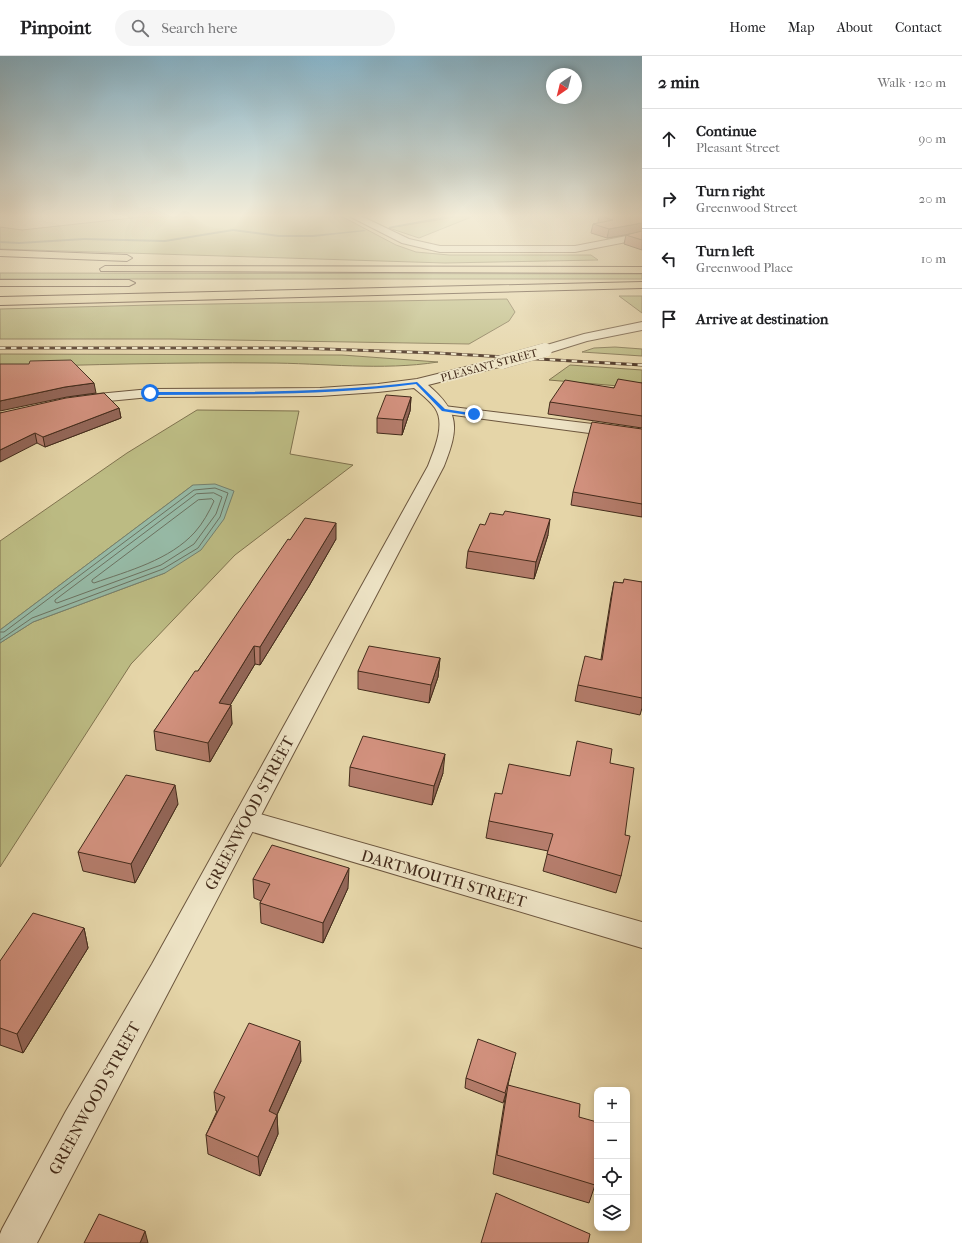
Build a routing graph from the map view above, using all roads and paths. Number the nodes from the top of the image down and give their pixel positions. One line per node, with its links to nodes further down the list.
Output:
1 (0, 283): 2 (highway)
2 (143, 283)
3 (262, 283): 4 (highway)
4 (642, 285): 5 (highway)
5 (0, 301)
6 (642, 326): 7 (street, PLEASANT STREET, bridge)
7 (417, 383): 8 (street, PLEASANT STREET); 9 (street)
8 (61, 403)
9 (444, 410): 10 (street); 11 (street, GREENWOOD STREET)
10 (642, 435)
11 (246, 820): 12 (street, DARTMOUTH STREET); 13 (street, GREENWOOD STREET)
12 (642, 935)
13 (16, 1243)

